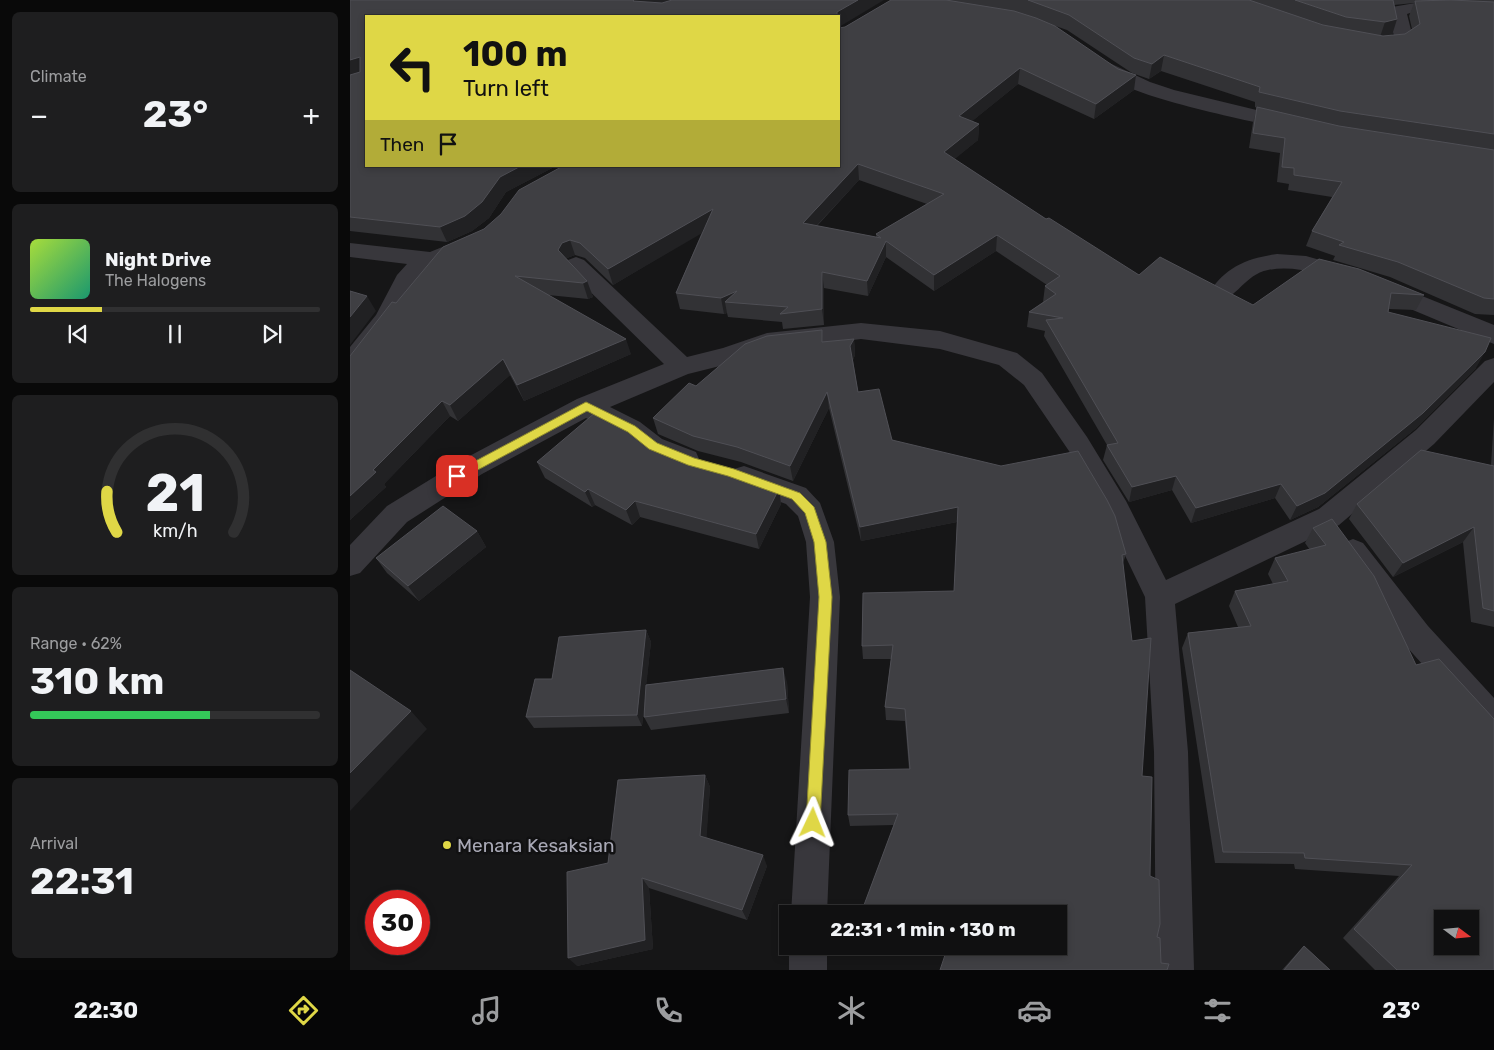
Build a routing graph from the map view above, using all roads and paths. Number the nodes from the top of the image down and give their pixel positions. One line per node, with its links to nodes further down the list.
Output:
1 (1494, 11): 2 (street)
2 (1352, 40)
3 (1088, 56): 4 (street)
4 (1306, 128)
5 (486, 233): 7 (street)
6 (350, 250): 7 (street)
7 (432, 260): 11 (street)
8 (576, 265): 12 (street)
9 (1221, 292): 10 (street)
10 (1494, 336)
11 (350, 364)
12 (682, 367): 14 (street); 17 (street)
13 (1494, 367): 15 (street)
14 (586, 406): 16 (street); 19 (street)
15 (1329, 517): 17 (street); 18 (street)
16 (350, 564)
17 (1160, 597): 22 (street)
18 (1494, 721)
19 (810, 905)
20 (808, 955): 21 (street)
21 (808, 970)
22 (1175, 970)

